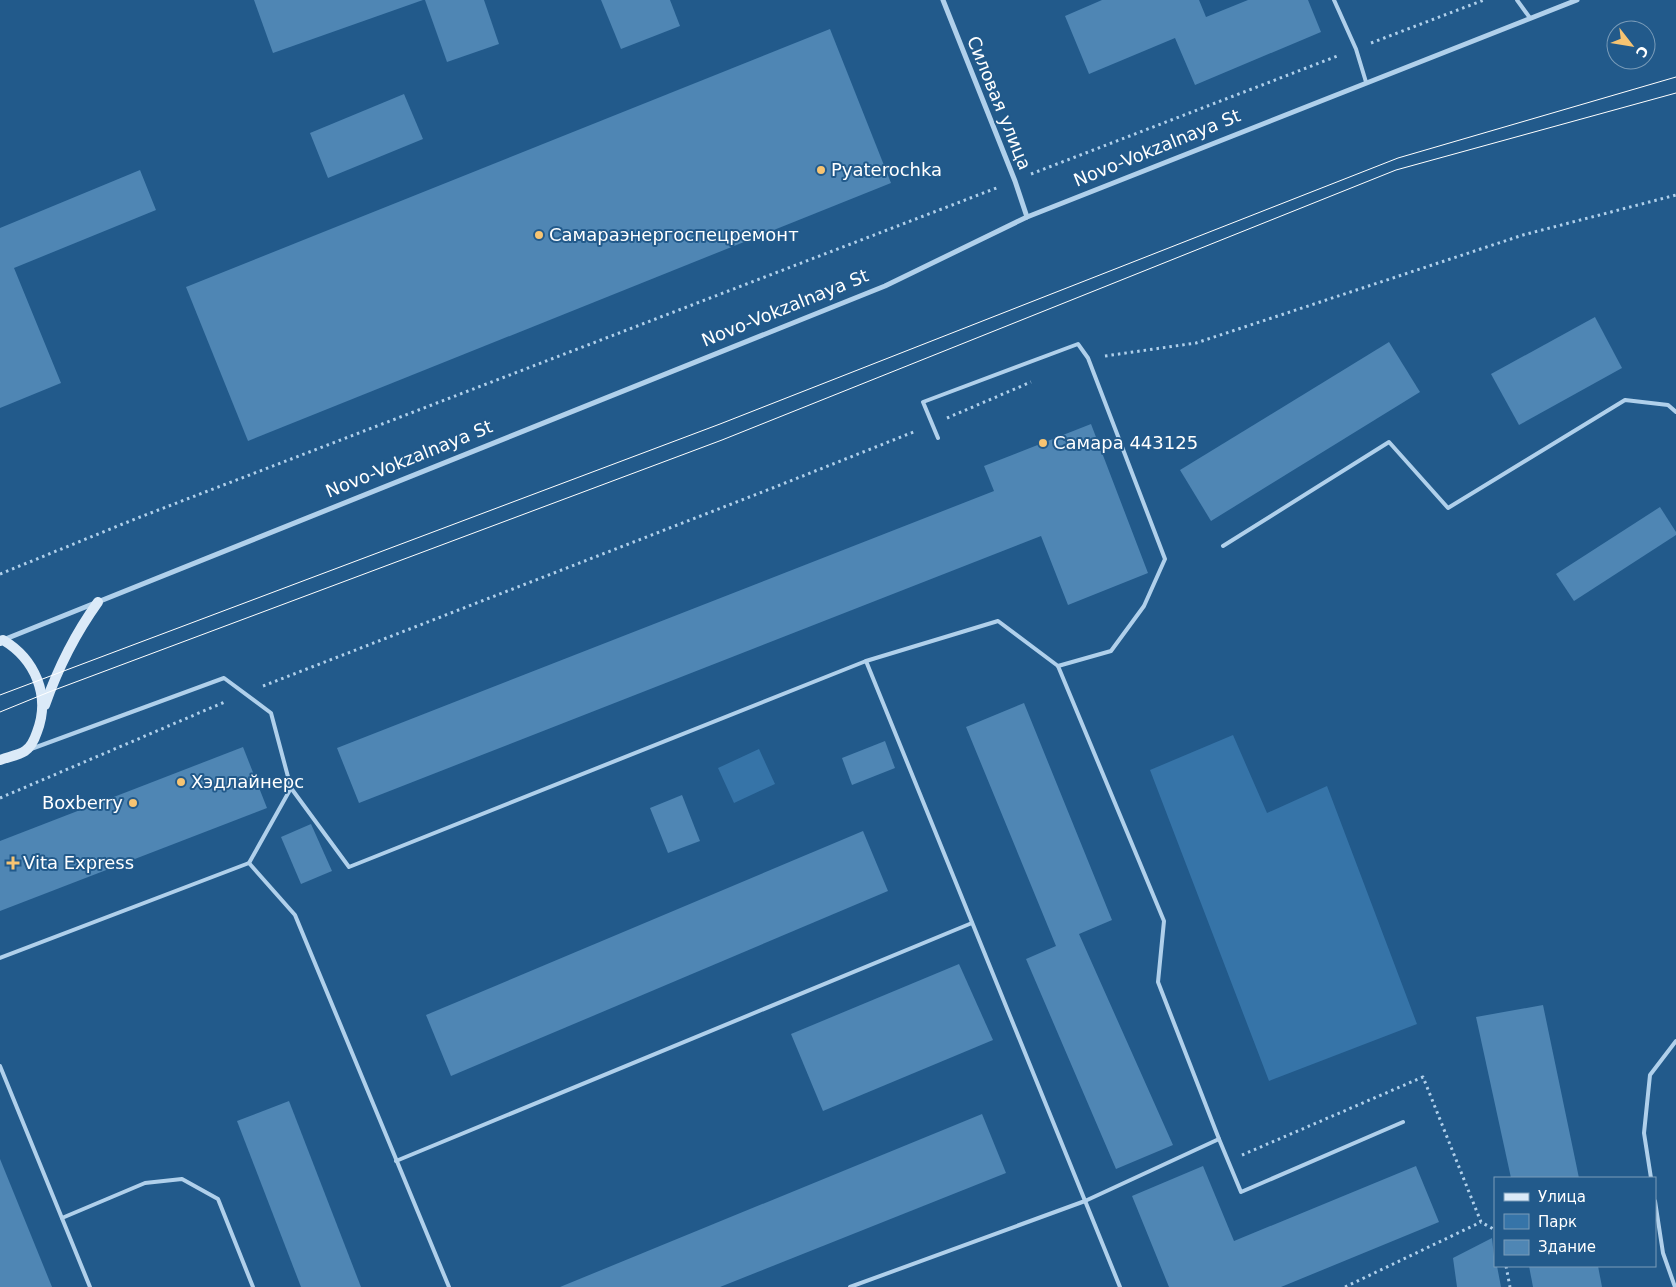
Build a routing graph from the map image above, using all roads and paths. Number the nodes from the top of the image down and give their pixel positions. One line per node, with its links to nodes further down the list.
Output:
1 (943, 0): 9 (street, Силовая улица)
2 (1334, 0): 7 (lane)
3 (1484, 0): 7 (path)
4 (1517, 0): 6 (lane)
5 (1577, 0): 6 (street, Novo-Vokzalnaya St)
6 (1530, 18): 8 (street, Novo-Vokzalnaya St)
7 (1356, 50): 8 (lane); 9 (path)
8 (1366, 82): 11 (street, Novo-Vokzalnaya St)
9 (1014, 181): 11 (street, Силовая улица); 18 (path)
10 (1676, 196): 12 (path)
11 (1027, 217): 19 (street, Novo-Vokzalnaya St)
12 (1088, 358): 15 (lane); 22 (lane)
13 (1033, 382): 15 (path)
14 (1676, 412): 17 (lane)
15 (932, 424): 16 (lane); 23 (path)
16 (938, 438)
17 (1223, 546)
18 (0, 574)
19 (95, 603): 20 (street, Novo-Vokzalnaya St); 24 (main road)
20 (1, 641): 24 (main road, Novo-Vokzalnaya St)
21 (866, 661): 22 (lane); 27 (lane); 30 (lane)
22 (1058, 666): 35 (lane)
23 (245, 694): 25 (lane); 27 (lane); 28 (path)
24 (43, 710): 25 (main road, Novo-Vokzalnaya St)
25 (26, 750): 26 (main road)
26 (0, 760)
27 (291, 788): 29 (lane)
28 (0, 798)
29 (249, 863): 31 (lane); 36 (lane)
30 (972, 923): 36 (lane); 38 (lane)
31 (0, 958)
32 (1676, 1041): 37 (lane)
33 (0, 1066): 40 (lane)
34 (1403, 1122): 35 (lane)
35 (1219, 1139): 38 (lane)
36 (396, 1161): 45 (lane)
37 (1651, 1177)
38 (1086, 1201): 46 (lane); 47 (lane)
39 (1656, 1208): 50 (lane)
40 (62, 1218): 43 (lane); 44 (lane)
41 (1481, 1222): 48 (path)
42 (1506, 1267): 49 (path)
43 (90, 1287)
44 (253, 1287)
45 (449, 1287)
46 (850, 1287)
47 (1120, 1287)
48 (1345, 1287)
49 (1510, 1287)
50 (1675, 1287)

